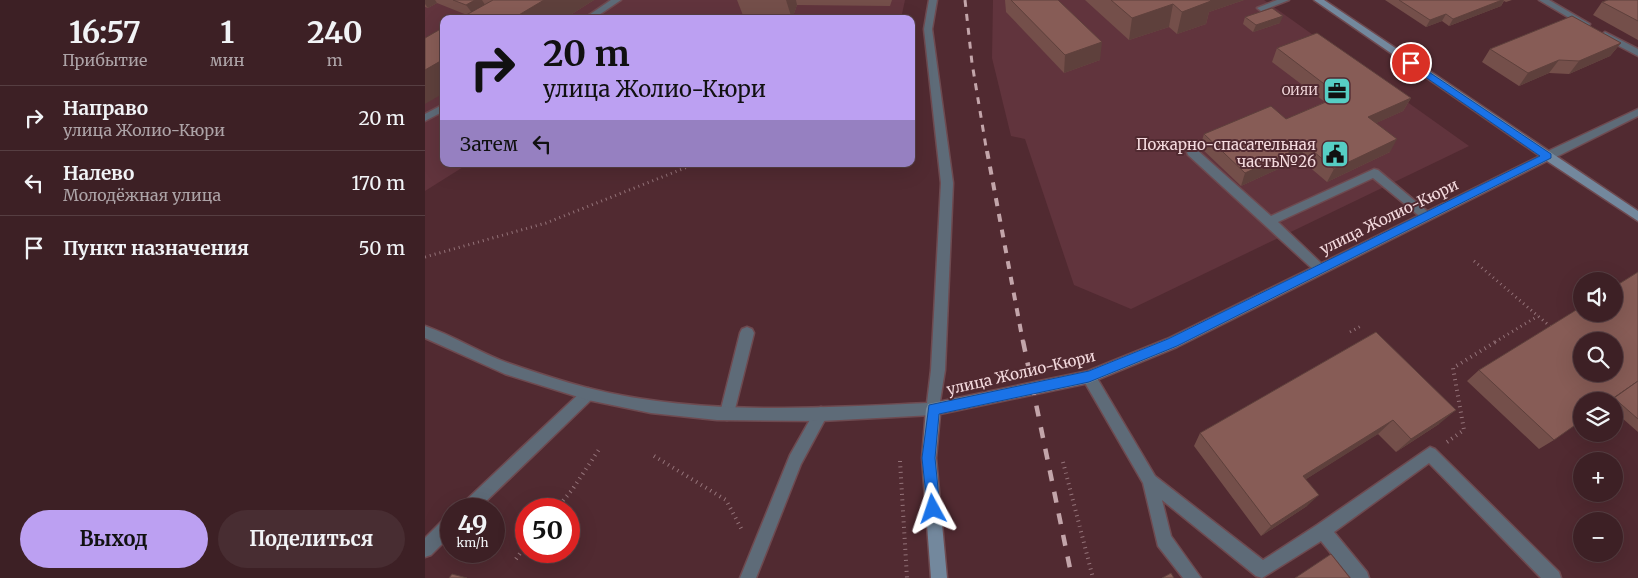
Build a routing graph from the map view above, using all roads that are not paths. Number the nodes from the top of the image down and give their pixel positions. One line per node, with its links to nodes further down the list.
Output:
1 (617, 0): 7 (street)
2 (933, 0): 22 (street)
3 (1285, 0): 6 (street)
4 (1318, 0): 13 (main road)
5 (1543, 0): 8 (street)
6 (1261, 8)
7 (593, 15)
8 (1638, 53)
9 (440, 109): 11 (street)
10 (1638, 112): 13 (street, улица Жолио-Кюри)
11 (425, 118)
12 (1192, 152): 16 (street)
13 (1548, 156): 14 (main road, улица Жолио-Кюри); 15 (main road)
14 (1427, 216): 16 (street); 17 (main road, улица Жолио-Кюри)
15 (1638, 218)
16 (1270, 221): 17 (street)
17 (1320, 269): 20 (main road, улица Жолио-Кюри)
18 (425, 332): 21 (street, улица Жолио-Кюри)
19 (747, 334): 23 (street)
20 (1089, 377): 22 (main road, улица Жолио-Кюри); 25 (street)
21 (588, 394): 23 (street, улица Жолио-Кюри); 26 (street)
22 (933, 410): 24 (street, улица Жолио-Кюри); 31 (main road)
23 (727, 413): 24 (street, улица Жолио-Кюри)
24 (821, 414): 30 (street)
25 (1150, 481): 27 (street); 32 (street)
26 (479, 498)
27 (1323, 531): 33 (street); 34 (street)
28 (440, 535): 29 (street)
29 (425, 549)
30 (748, 578)
31 (939, 578)
32 (1193, 578)
33 (1361, 578)
34 (1553, 578)

